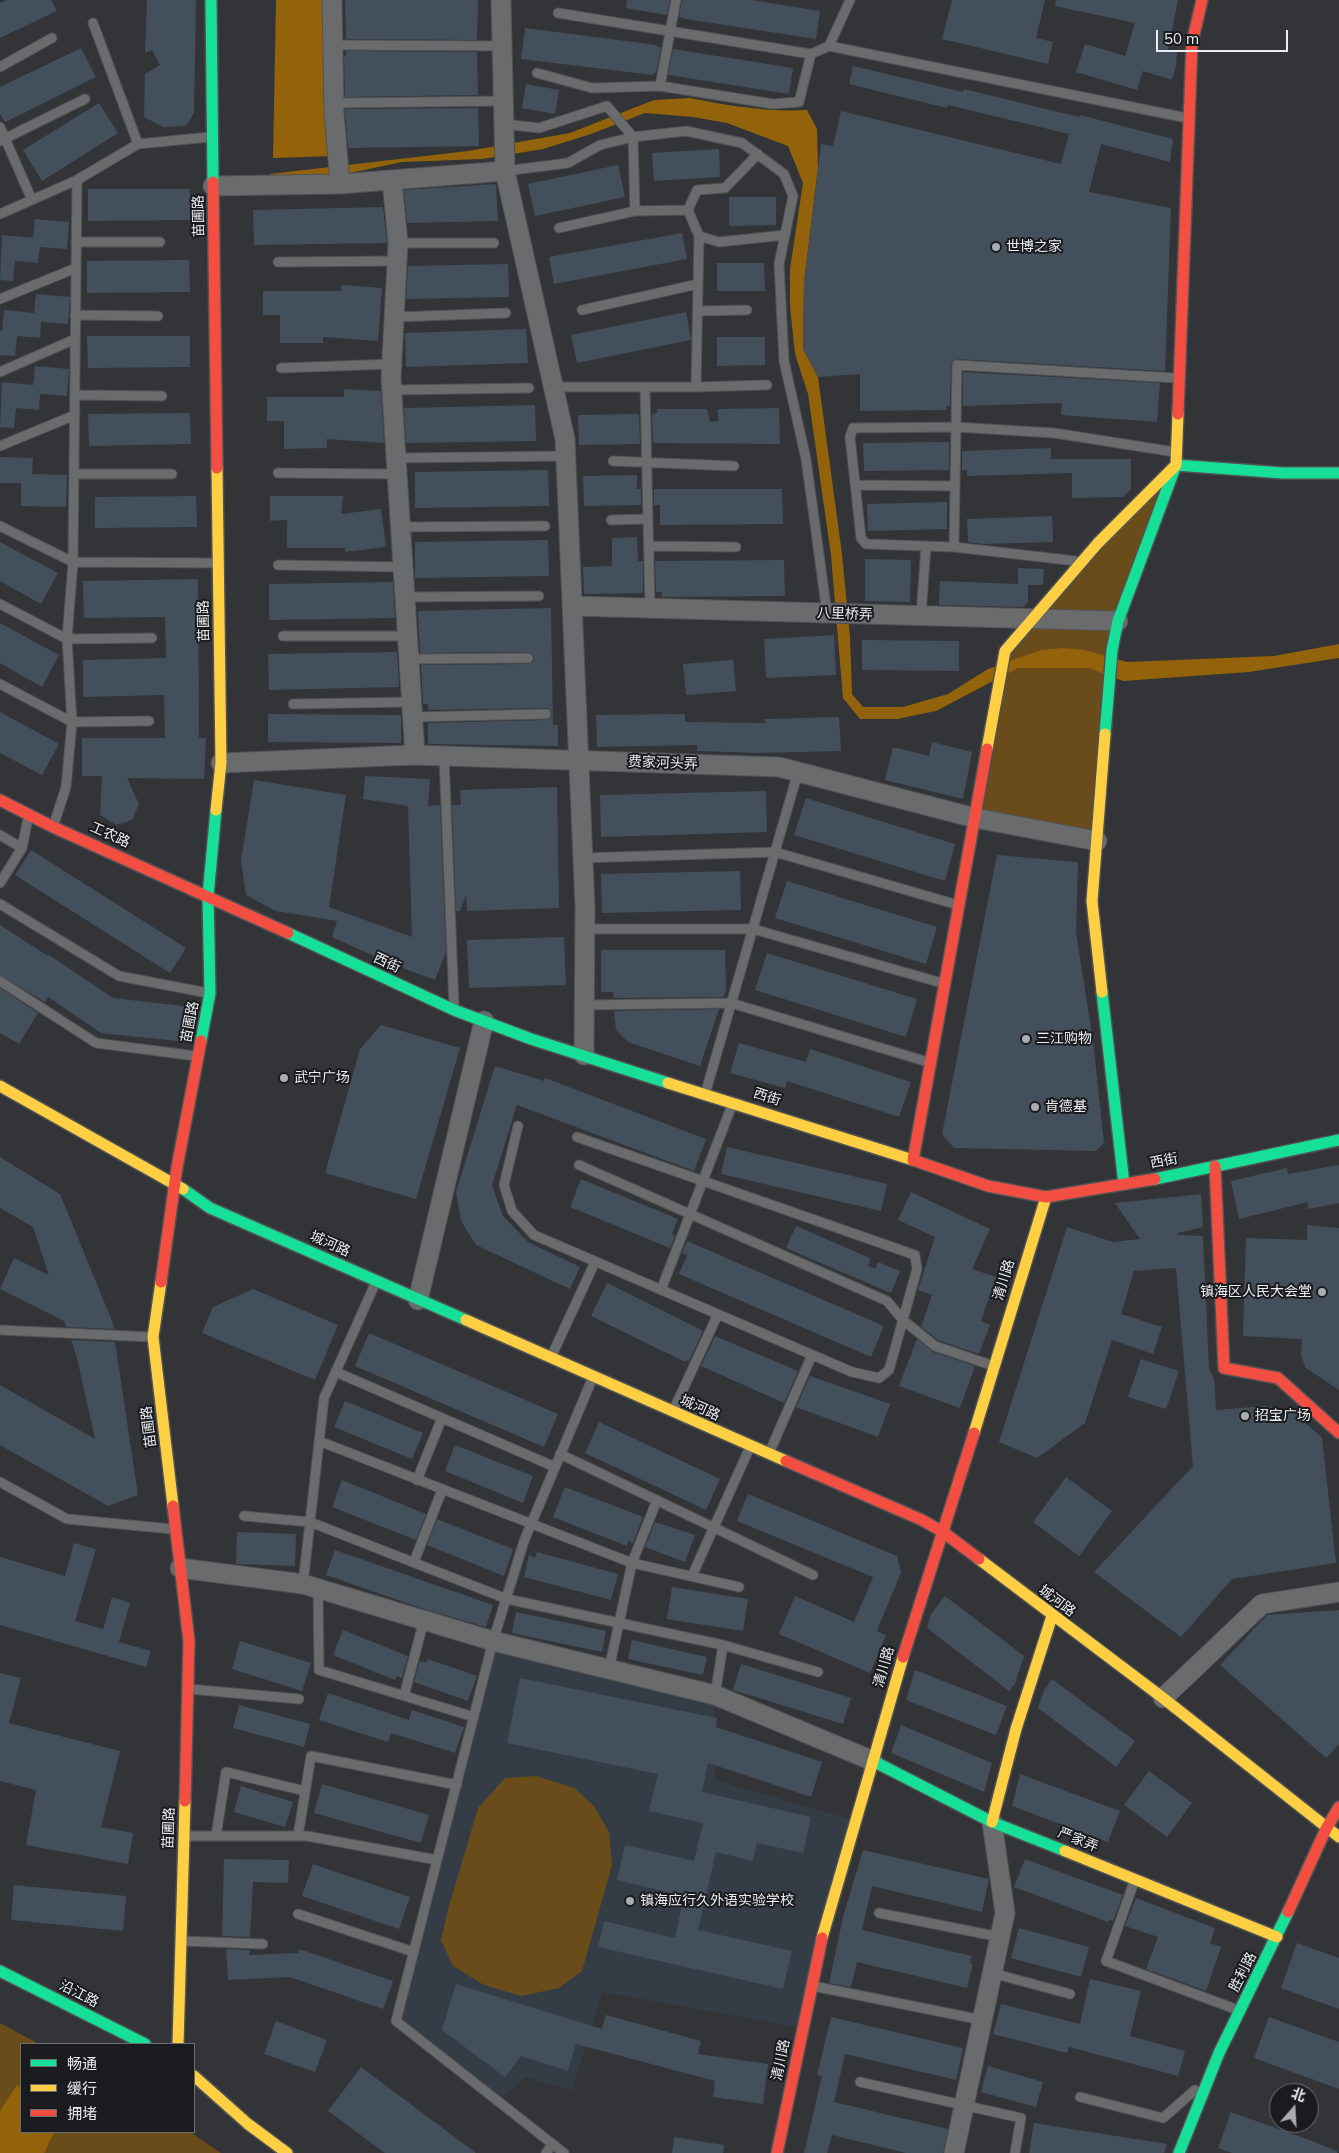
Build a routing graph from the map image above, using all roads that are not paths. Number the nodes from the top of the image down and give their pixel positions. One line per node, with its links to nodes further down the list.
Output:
1 (211, 0): 24 (street, 苗圃路)
2 (332, 0): 11 (street)
3 (501, 0): 12 (street)
4 (676, 0): 9 (lane)
5 (850, 0): 13 (lane)
6 (1202, 0): 21 (street)
7 (558, 13): 9 (lane)
8 (94, 23): 27 (lane)
9 (670, 30): 14 (lane); 17 (lane)
10 (52, 38): 15 (lane)
11 (333, 45): 12 (lane); 20 (street)
12 (502, 46): 19 (street)
13 (829, 46): 14 (lane); 21 (lane)
14 (811, 54): 17 (lane)
15 (0, 67)
16 (537, 73): 17 (lane)
17 (660, 86)
18 (85, 98): 26 (lane)
19 (503, 101): 20 (lane); 22 (street)
20 (334, 103): 32 (street)
21 (1190, 119): 60 (street)
22 (504, 124): 25 (lane); 29 (street)
23 (0, 128): 26 (lane)
24 (213, 136): 27 (lane); 33 (street, 苗圃路)
25 (633, 137): 28 (lane); 29 (lane); 36 (lane)
26 (2, 140): 34 (lane)
27 (138, 144): 30 (lane)
28 (758, 154): 35 (lane); 39 (lane)
29 (505, 171): 31 (street); 62 (street)
30 (77, 180): 34 (lane); 41 (lane)
31 (392, 180): 32 (street); 44 (street)
32 (340, 184): 33 (street)
33 (213, 186): 96 (street, 苗圃路)
34 (32, 200): 37 (lane)
35 (688, 210): 36 (lane); 40 (lane)
36 (635, 211): 38 (lane)
37 (0, 214)
38 (559, 228)
39 (785, 235): 40 (lane); 104 (lane)
40 (699, 236): 47 (lane)
41 (76, 242): 42 (lane); 46 (lane)
42 (160, 242)
43 (494, 243): 44 (lane)
44 (398, 252): 45 (lane); 55 (street)
45 (278, 262)
46 (76, 268): 48 (lane); 53 (lane)
47 (698, 284): 49 (lane); 51 (lane)
48 (0, 299)
49 (582, 310)
50 (747, 310): 51 (lane)
51 (698, 311): 64 (lane)
52 (506, 313): 55 (lane)
53 (75, 316): 54 (lane); 56 (lane)
54 (158, 316)
55 (395, 317): 57 (street)
56 (75, 339): 59 (lane); 67 (lane)
57 (392, 364): 58 (lane); 66 (street)
58 (281, 368)
59 (0, 372)
60 (1179, 378): 70 (lane); 72 (street)
61 (767, 385): 64 (lane)
62 (553, 387): 63 (lane); 73 (street)
63 (645, 387): 64 (lane); 75 (lane)
64 (696, 387)
65 (528, 388): 66 (lane)
66 (392, 390): 77 (street)
67 (75, 396): 68 (lane); 69 (lane)
68 (162, 396)
69 (74, 415): 71 (lane); 81 (lane)
70 (956, 427): 72 (lane); 83 (lane); 84 (lane)
71 (0, 446)
72 (1176, 452): 76 (street)
73 (566, 456): 77 (lane); 102 (street)
74 (613, 461): 75 (lane)
75 (648, 462): 78 (lane); 85 (lane)
76 (1176, 464): 80 (street); 95 (street); 107 (street)
77 (397, 466): 79 (lane); 89 (street)
78 (734, 466)
79 (278, 473)
80 (1339, 473)
81 (74, 474): 82 (lane); 94 (lane)
82 (172, 474)
83 (856, 485): 84 (lane); 91 (lane)
84 (955, 486): 93 (lane)
85 (648, 519): 86 (lane); 90 (lane)
86 (611, 520)
87 (0, 526): 94 (lane)
88 (545, 526): 89 (lane)
89 (400, 527): 98 (street)
90 (649, 546): 92 (lane); 103 (lane)
91 (926, 546): 93 (lane); 105 (lane)
92 (736, 547)
93 (954, 547): 95 (lane)
94 (73, 562): 96 (lane); 111 (lane)
95 (1081, 562): 106 (street)
96 (218, 563): 123 (street, 苗圃路)
97 (278, 565): 98 (lane)
98 (403, 567): 100 (street)
99 (539, 596): 100 (lane)
100 (405, 597): 109 (street)
101 (0, 604): 111 (lane)
102 (572, 606): 103 (street, 八里桥弄); 122 (street)
103 (650, 608): 104 (street, 八里桥弄)
104 (827, 613): 105 (street, 八里桥弄)
105 (921, 616): 106 (street, 八里桥弄)
106 (1033, 619): 107 (street, 八里桥弄); 127 (street)
107 (1118, 621): 130 (street)
108 (283, 636): 109 (lane)
109 (407, 636): 113 (street)
110 (152, 638): 111 (lane)
111 (66, 639): 119 (lane)
112 (528, 658): 113 (lane)
113 (409, 659): 116 (street)
114 (0, 684): 119 (lane)
115 (293, 704): 116 (lane)
116 (412, 709): 117 (lane); 120 (street)
117 (546, 714)
118 (149, 721): 119 (lane)
119 (72, 722): 128 (lane)
120 (415, 755): 121 (street, 费家河头弄); 123 (street, 费家河头弄)
121 (444, 756): 122 (street, 费家河头弄); 145 (lane)
122 (579, 759): 124 (street, 费家河头弄); 133 (street)
123 (221, 763): 135 (street, 苗圃路)
124 (798, 772): 127 (street, 费家河头弄); 132 (lane)
125 (0, 800): 126 (street, 工农路)
126 (29, 814): 128 (street, 工农路); 131 (lane)
127 (975, 818): 130 (street, 费家河头弄); 137 (street)
128 (53, 827): 135 (street, 工农路)
129 (0, 835): 131 (lane)
130 (1097, 841): 161 (street)
131 (22, 848): 134 (lane)
132 (775, 852): 133 (lane); 137 (lane); 139 (lane)
133 (583, 858): 138 (street)
134 (0, 884)
135 (208, 896): 142 (street, 苗圃路); 145 (street, 西街)
136 (0, 904): 142 (lane)
137 (960, 905): 141 (street)
138 (585, 929): 139 (lane); 144 (street)
139 (753, 929): 141 (lane); 143 (lane)
140 (0, 981): 148 (lane)
141 (945, 984): 149 (street)
142 (210, 993): 148 (street, 苗圃路)
143 (732, 1004): 144 (lane); 149 (lane); 151 (lane)
144 (584, 1005): 147 (street)
145 (454, 1010): 146 (street, 西街)
146 (484, 1022): 147 (street, 西街); 167 (street)
147 (584, 1055): 151 (street, 西街)
148 (198, 1056): 160 (street, 苗圃路)
149 (931, 1063): 156 (street)
150 (0, 1086): 160 (street, 城河路)
151 (706, 1094): 152 (street, 西街)
152 (733, 1102): 156 (street, 西街); 159 (lane)
153 (518, 1126): 164 (lane)
154 (578, 1137): 159 (lane)
155 (1339, 1140): 158 (street, 西街)
156 (913, 1160): 162 (street, 西街)
157 (579, 1165): 163 (lane)
158 (1215, 1166): 161 (street, 西街); 179 (street)
159 (703, 1181): 163 (lane); 169 (lane)
160 (175, 1184): 165 (street, 城河路); 171 (street, 苗圃路)
161 (1124, 1184): 162 (street, 西街)
162 (1046, 1197): 174 (street, 清川路)
163 (690, 1214): 166 (lane); 169 (lane)
164 (595, 1262): 166 (lane); 173 (lane)
165 (377, 1281): 167 (street, 城河路); 175 (lane)
166 (662, 1290): 168 (lane)
167 (418, 1300): 173 (street, 城河路)
168 (718, 1314): 172 (lane); 177 (lane)
169 (903, 1320): 172 (lane); 174 (lane)
170 (0, 1330): 171 (lane)
171 (153, 1337): 193 (street, 苗圃路)
172 (812, 1355): 183 (lane)
173 (551, 1358): 176 (street, 城河路)
174 (994, 1366): 194 (street, 清川路)
175 (336, 1372): 178 (lane); 180 (lane)
176 (593, 1377): 177 (street, 城河路); 182 (lane)
177 (672, 1412): 181 (street, 城河路)
178 (442, 1418): 184 (lane); 185 (lane)
179 (1339, 1433)
180 (319, 1441): 185 (lane); 190 (lane)
181 (750, 1446): 183 (street, 城河路); 192 (lane)
182 (560, 1454): 184 (lane); 188 (lane)
183 (768, 1454): 194 (street, 城河路)
184 (555, 1467): 191 (lane)
185 (418, 1480): 187 (lane)
186 (0, 1482): 193 (lane)
187 (442, 1490): 191 (lane); 195 (lane)
188 (657, 1500): 192 (lane); 196 (lane)
189 (244, 1516): 190 (lane)
190 (310, 1522): 195 (lane); 200 (lane)
191 (531, 1525): 196 (lane); 203 (lane)
192 (714, 1527): 198 (lane); 199 (lane)
193 (176, 1530): 197 (street, 苗圃路)
194 (943, 1532): 204 (street, 城河路); 217 (street, 清川路)
195 (414, 1562): 203 (lane)
196 (632, 1563): 199 (lane); 206 (lane)
197 (180, 1568): 200 (street); 211 (street, 苗圃路)
198 (813, 1575)
199 (692, 1576): 201 (lane)
200 (311, 1586): 205 (street); 213 (lane)
201 (739, 1587)
202 (1339, 1592): 214 (street)
203 (506, 1598): 206 (lane); 207 (lane)
204 (1052, 1616): 214 (street, 城河路); 221 (street)
205 (424, 1620): 207 (street); 213 (lane)
206 (619, 1623): 208 (lane); 209 (lane)
207 (494, 1641): 209 (street); 216 (lane)
208 (722, 1645): 210 (lane); 212 (lane)
209 (609, 1669): 212 (street)
210 (818, 1672)
211 (188, 1688): 215 (lane); 223 (street, 苗圃路)
212 (715, 1695): 217 (street)
213 (404, 1696): 216 (lane)
214 (1164, 1698): 222 (street, 城河路)
215 (299, 1699)
216 (474, 1717): 218 (lane)
217 (873, 1761): 221 (street, 严家弄); 238 (street, 清川路)
218 (457, 1785): 219 (lane); 227 (lane)
219 (305, 1791): 224 (lane); 225 (lane)
220 (1339, 1807): 222 (street, 胜利路)
221 (992, 1822): 228 (street, 严家弄); 232 (street)
222 (1326, 1828): 226 (street, 城河路); 231 (street, 胜利路)
223 (183, 1836): 224 (lane); 233 (street, 苗圃路)
224 (216, 1836): 225 (lane)
225 (298, 1836): 227 (lane)
226 (1339, 1837)
227 (437, 1860): 235 (lane)
228 (1135, 1879): 231 (street, 严家弄); 240 (lane)
229 (879, 1913): 232 (lane)
230 (298, 1914): 235 (lane)
231 (1277, 1937): 240 (street, 胜利路)
232 (1000, 1938): 237 (street)
233 (181, 1941): 234 (lane); 243 (street, 苗圃路)
234 (263, 1944)
235 (414, 1952): 249 (lane)
236 (0, 1972): 242 (street, 沿江路)
237 (992, 1973): 239 (lane); 241 (street)
238 (812, 1986): 241 (lane); 253 (street, 清川路)
239 (1070, 1994)
240 (1240, 2010): 245 (street, 胜利路)
241 (982, 2020): 248 (street)
242 (142, 2043)
243 (178, 2043)
244 (195, 2077): 250 (street)
245 (1209, 2078): 247 (lane); 256 (street, 胜利路)
246 (860, 2082): 248 (lane)
247 (1080, 2096)
248 (964, 2106): 254 (street); 255 (lane)
249 (553, 2144): 251 (lane); 252 (lane)
250 (287, 2153)
251 (546, 2153)
252 (564, 2153)
253 (777, 2153)
254 (954, 2153)
255 (1015, 2153)
256 (1180, 2153)

